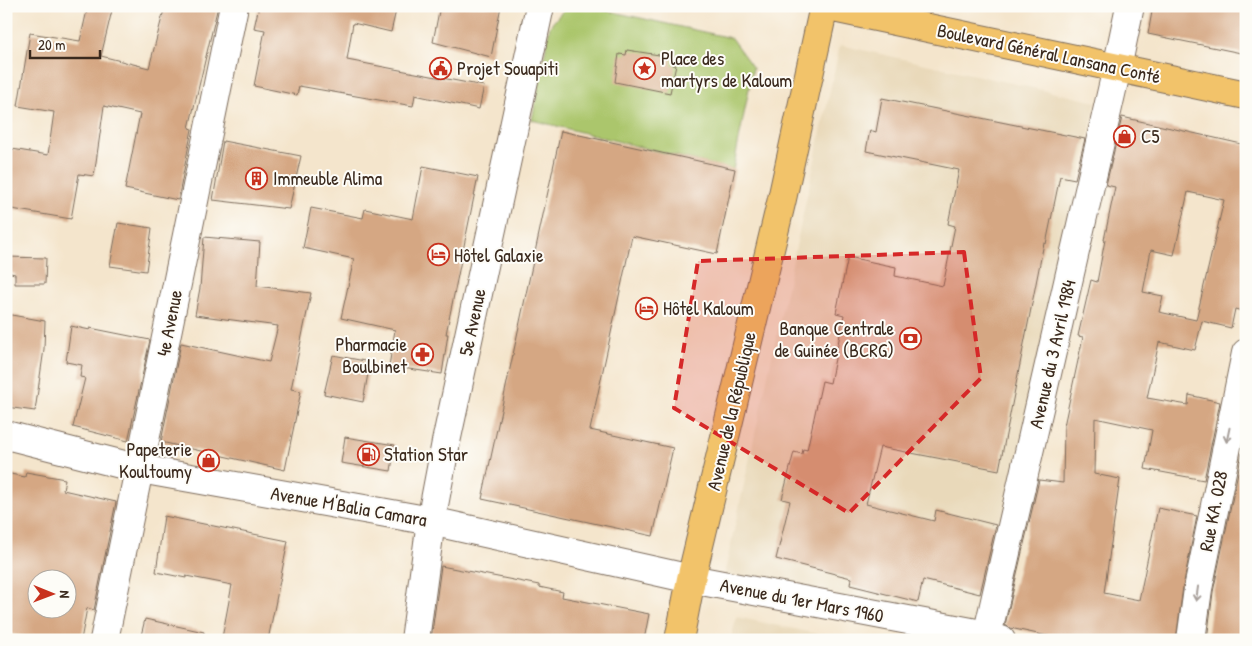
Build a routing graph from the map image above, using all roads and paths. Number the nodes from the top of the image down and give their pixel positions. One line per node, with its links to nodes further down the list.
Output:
1 (234, 6): 9 (street, 4e Avenue)
2 (540, 6): 10 (street, 5e Avenue)
3 (824, 6): 5 (main road, Boulevard Général Lansana Conté); 11 (main road, Avenue de la République)
4 (1130, 6): 5 (street, Avenue du 3 Avril 1984)
5 (1117, 68): 6 (main road, Boulevard Général Lansana Conté); 12 (street, Avenue du 3 Avril 1984)
6 (1246, 94)
7 (1246, 353): 16 (street, Rue KA. 028, one-way to 16)
8 (6, 435): 9 (street, Avenue M'Balia Camara)
9 (140, 469): 10 (street, Avenue M'Balia Camara); 13 (street, 4e Avenue)
10 (431, 521): 11 (street, Avenue M'Balia Camara); 14 (street, 5e Avenue)
11 (691, 579): 12 (street, Avenue du 1er Mars 1960); 15 (main road, Avenue de la République)
12 (992, 638)
13 (104, 640)
14 (414, 640)
15 (679, 640)
16 (1191, 640)

